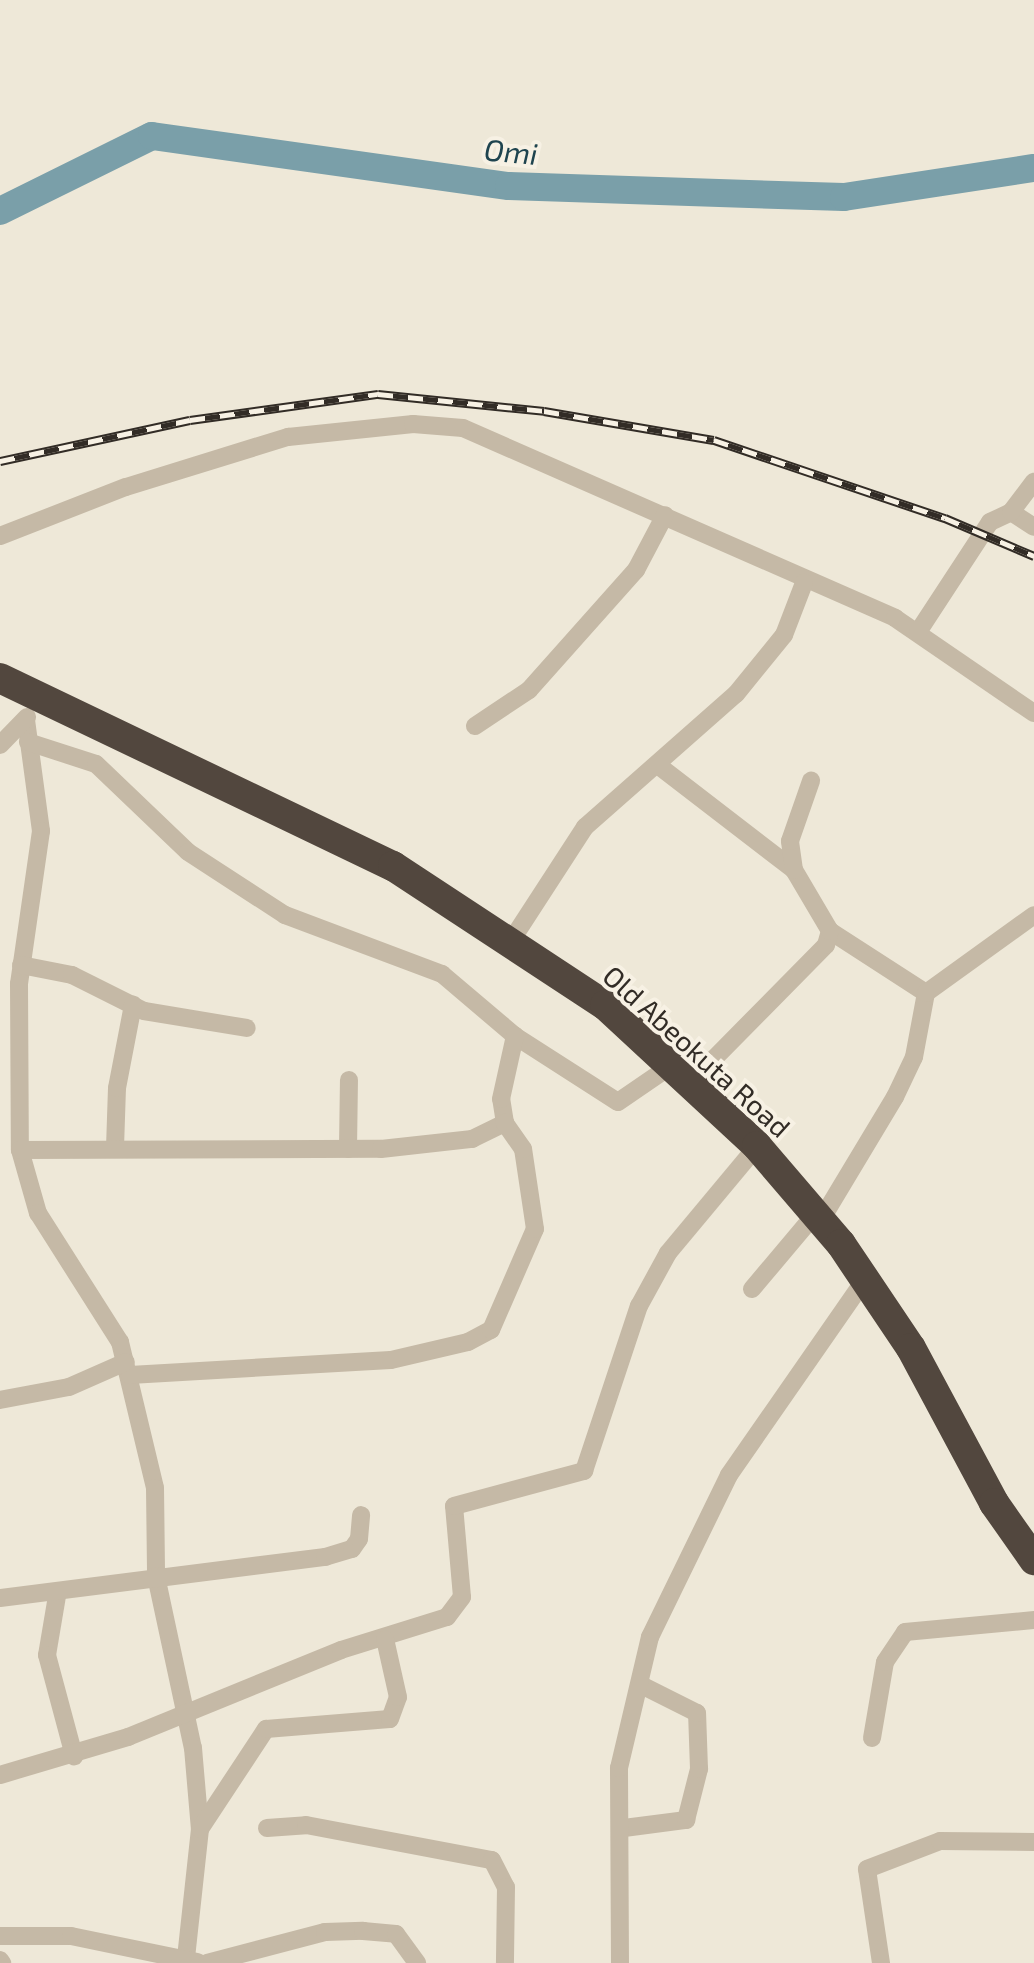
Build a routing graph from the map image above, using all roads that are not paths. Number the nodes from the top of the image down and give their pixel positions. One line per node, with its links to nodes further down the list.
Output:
1 (1034, 482): 2 (street)
2 (1012, 512): 4 (street); 7 (street)
3 (665, 515): 5 (street); 6 (street); 11 (street)
4 (1034, 527)
5 (0, 536)
6 (804, 583): 7 (street); 14 (street)
7 (918, 632): 10 (street)
8 (0, 678): 9 (highway, Old Abeokuta Road)
9 (30, 707): 12 (street); 13 (street); 19 (highway, Old Abeokuta Road)
10 (1034, 713)
11 (475, 726)
12 (28, 742): 20 (street); 24 (street)
13 (0, 745)
14 (660, 766): 16 (street); 19 (street)
15 (810, 782): 16 (street)
16 (794, 870): 18 (street)
17 (1034, 915): 21 (street)
18 (830, 930): 21 (street); 25 (street)
19 (511, 941): 25 (highway, Old Abeokuta Road)
20 (21, 966): 22 (street); 31 (street)
21 (926, 993): 32 (street)
22 (133, 1006): 23 (street); 29 (street)
23 (248, 1028)
24 (516, 1036): 25 (street); 27 (street)
25 (682, 1074): 28 (highway, Old Abeokuta Road)
26 (349, 1080): 30 (street)
27 (505, 1123): 30 (street); 35 (street)
28 (757, 1146): 32 (highway, Old Abeokuta Road); 43 (street)
29 (114, 1148): 30 (street); 31 (street)
30 (348, 1149)
31 (20, 1150): 35 (street)
32 (819, 1216): 33 (highway, Old Abeokuta Road); 34 (street)
33 (866, 1278): 38 (highway, Old Abeokuta Road); 44 (street)
34 (752, 1289)
35 (128, 1368): 36 (street); 39 (street)
36 (0, 1400)
37 (360, 1515): 39 (street)
38 (1032, 1550)
39 (156, 1576): 40 (street); 45 (street)
40 (56, 1596): 41 (street); 47 (street)
41 (0, 1598)
42 (1034, 1620): 46 (street)
43 (385, 1639): 45 (street); 51 (street)
44 (641, 1685): 50 (street); 50 (street)
45 (184, 1713): 47 (street); 51 (street)
46 (872, 1738)
47 (74, 1756): 48 (street)
48 (0, 1775)
49 (267, 1828): 56 (street)
50 (624, 1828): 57 (street)
51 (200, 1829): 54 (street)
52 (1034, 1842): 58 (street)
53 (0, 1936): 54 (street)
54 (198, 1961): 55 (street)
55 (418, 1963)
56 (505, 1963)
57 (620, 1963)
58 (881, 1963)

